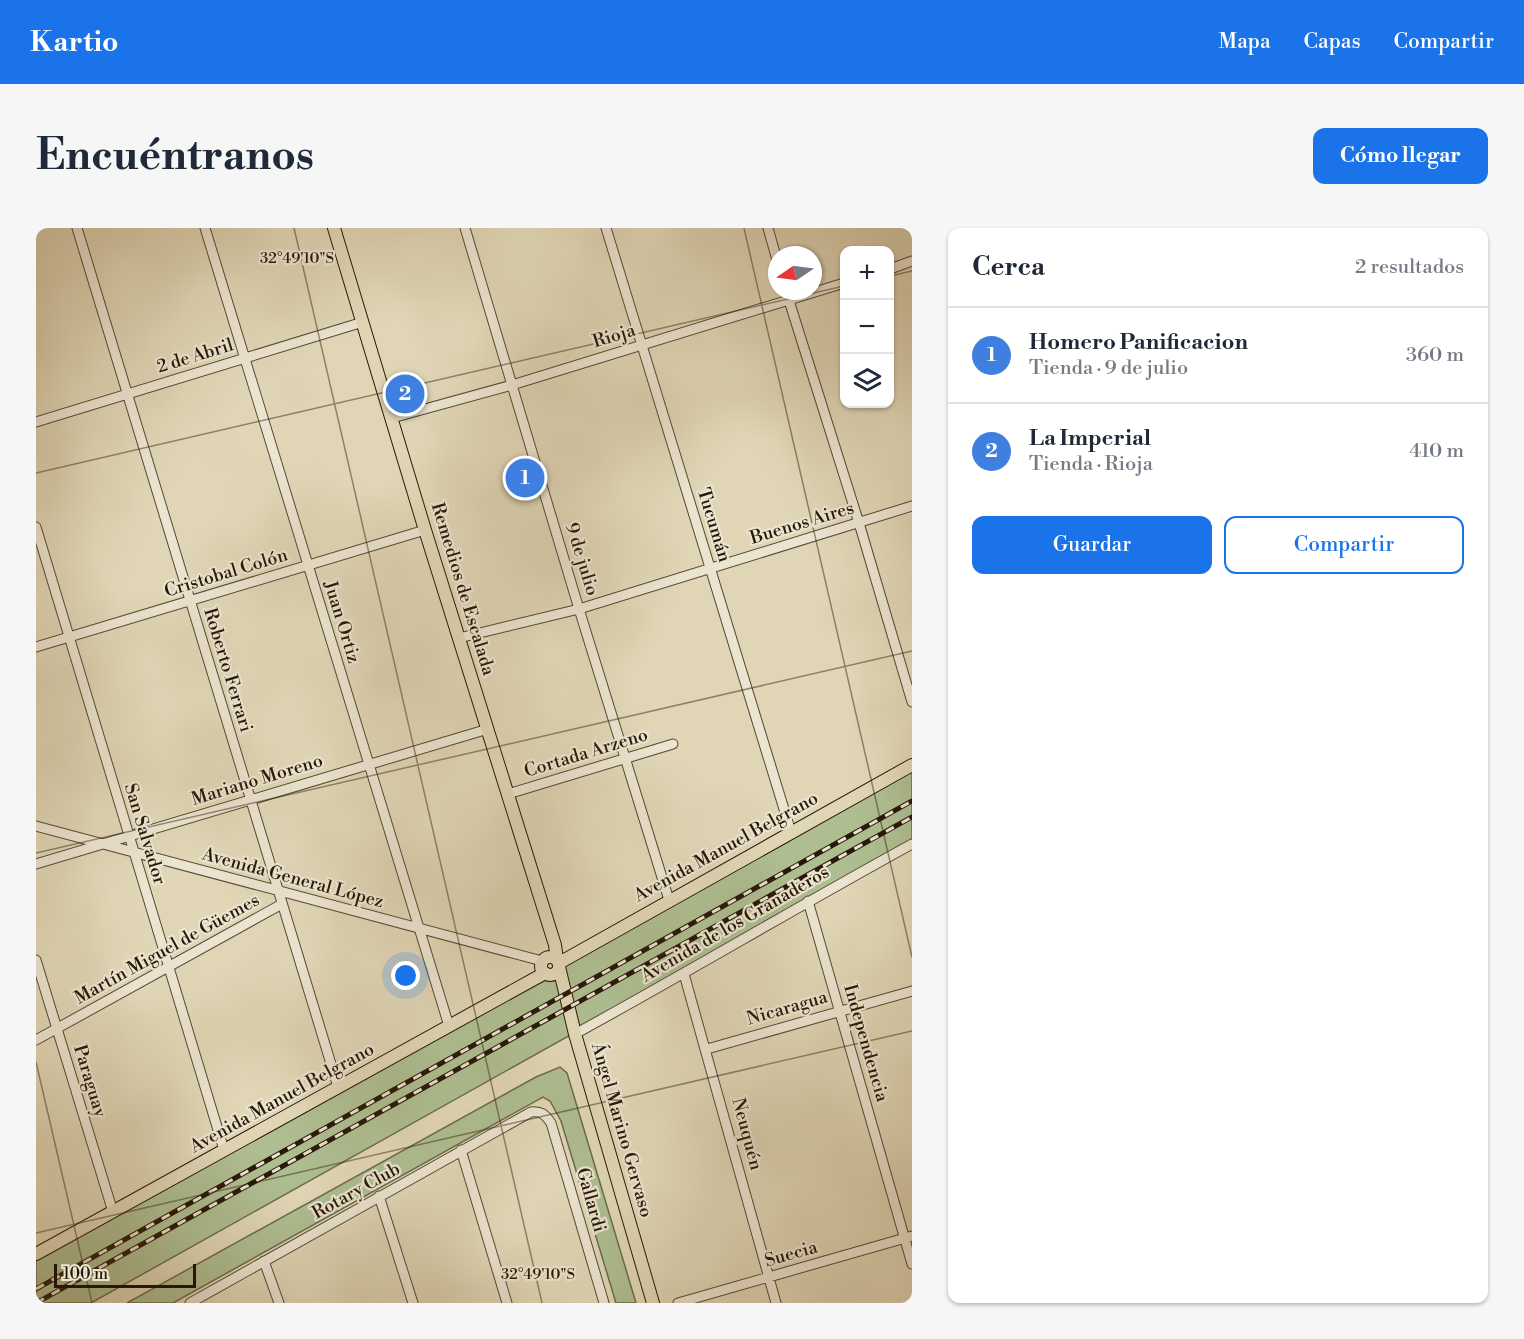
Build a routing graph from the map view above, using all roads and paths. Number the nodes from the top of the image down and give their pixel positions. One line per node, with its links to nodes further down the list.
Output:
1 (76, 228): 16 (street, Roberto Ferrari)
2 (205, 228): 14 (street, Juan Ortiz)
3 (334, 228): 12 (main road, Remedios de Escalada)
4 (465, 228): 15 (street, 9 de julio)
5 (606, 228): 13 (street, Tucumán)
6 (768, 228): 7 (street)
7 (773, 246)
8 (912, 261): 9 (street)
9 (894, 268)
10 (840, 284): 11 (street, Rioja)
11 (789, 301): 13 (street, Rioja); 20 (street)
12 (363, 322): 14 (street, 2 de Abril); 17 (main road, Remedios de Escalada)
13 (641, 345): 15 (street, Rioja); 24 (street, Tucumán)
14 (245, 358): 16 (street, 2 de Abril); 23 (street, Juan Ortiz)
15 (512, 384): 17 (street, Rioja); 26 (street, 9 de julio)
16 (127, 394): 18 (street, 2 de Abril); 25 (street, Roberto Ferrari)
17 (392, 418): 22 (main road, Remedios de Escalada)
18 (36, 422)
19 (912, 506): 20 (street, Buenos Aires)
20 (859, 523): 24 (street, Buenos Aires); 30 (street)
21 (36, 527): 27 (street, San Salvador)
22 (425, 530): 23 (street, Cristobal Colón); 28 (main road, Remedios de Escalada)
23 (308, 566): 25 (street, Cristobal Colón); 34 (street, Juan Ortiz)
24 (710, 569): 26 (street, Buenos Aires); 39 (street, Tucumán)
25 (190, 601): 27 (street, Cristobal Colón); 37 (street, Roberto Ferrari)
26 (579, 609): 28 (street, Buenos Aires); 33 (street, 9 de julio)
27 (69, 637): 29 (street, Cristobal Colón); 40 (street, San Salvador)
28 (459, 638): 31 (main road, Remedios de Escalada)
29 (36, 647)
30 (912, 702)
31 (488, 729): 34 (street, Mariano Moreno); 36 (main road, Remedios de Escalada)
32 (673, 744): 33 (street, Cortada Arzeno)
33 (627, 758): 36 (street, Cortada Arzeno); 46 (street, 9 de julio)
34 (368, 764): 37 (street, Mariano Moreno); 49 (street, Juan Ortiz)
35 (912, 765): 39 (main road, Avenida Manuel Belgrano)
36 (508, 794): 51 (main road, Remedios de Escalada)
37 (250, 800): 40 (street, Mariano Moreno); 45 (street, Roberto Ferrari)
38 (36, 826): 41 (street, Avenida General López)
39 (791, 832): 46 (main road, Avenida Manuel Belgrano)
40 (129, 836): 41 (street, Mariano Moreno); 43 (street, San Salvador)
41 (104, 844): 43 (street, Avenida General López); 44 (street, Mariano Moreno)
42 (912, 844): 47 (street, Avenida de los Granaderos)
43 (134, 853): 45 (street, Avenida General López); 52 (street, San Salvador)
44 (36, 864)
45 (278, 891): 48 (street, Roberto Ferrari); 49 (street, Avenida General López)
46 (669, 900): 51 (main road, Avenida Manuel Belgrano)
47 (808, 901): 54 (street, Avenida de los Granaderos); 56 (street, Independencia)
48 (282, 904): 52 (street, Martín Miguel de Güemes); 62 (street, Roberto Ferrari)
49 (419, 929): 53 (street, Avenida General López); 57 (street, Juan Ortiz)
50 (36, 960): 58 (street, Paraguay)
51 (558, 963): 53 (main road, Avenida Manuel Belgrano); 59 (main road, Ángel Marino Gervaso)
52 (168, 967): 58 (street, Martín Miguel de Güemes); 64 (street, San Salvador)
53 (544, 967): 57 (main road, Avenida Manuel Belgrano)
54 (684, 974): 59 (street, Avenida de los Granaderos); 61 (street, Neuquén)
55 (912, 991): 56 (street, Nicaragua)
56 (839, 1010): 61 (street, Nicaragua); 68 (street, Independencia)
57 (449, 1026): 62 (main road, Avenida Manuel Belgrano)
58 (57, 1028): 60 (street, Martín Miguel de Güemes); 67 (street, Paraguay)
59 (575, 1034): 78 (main road, Ángel Marino Gervaso)
60 (36, 1040)
61 (707, 1049): 72 (street, Neuquén)
62 (338, 1087): 64 (main road, Avenida Manuel Belgrano)
63 (539, 1112): 65 (street, Rotary Club); 77 (street, Gallardi)
64 (224, 1150): 67 (main road, Avenida Manuel Belgrano)
65 (461, 1150): 66 (street, Rotary Club); 76 (street)
66 (379, 1196): 70 (street, Rotary Club); 75 (street)
67 (113, 1212): 69 (main road, Avenida Manuel Belgrano)
68 (908, 1237): 71 (street, Independencia); 72 (street, Suecia)
69 (36, 1254)
70 (264, 1261): 73 (street, Rotary Club); 74 (street)
71 (912, 1264)
72 (769, 1278): 79 (street, Suecia); 80 (street, Neuquén)
73 (190, 1303)
74 (279, 1303)
75 (412, 1303)
76 (507, 1303)
77 (604, 1303)
78 (653, 1303)
79 (678, 1303)
80 (776, 1303)

